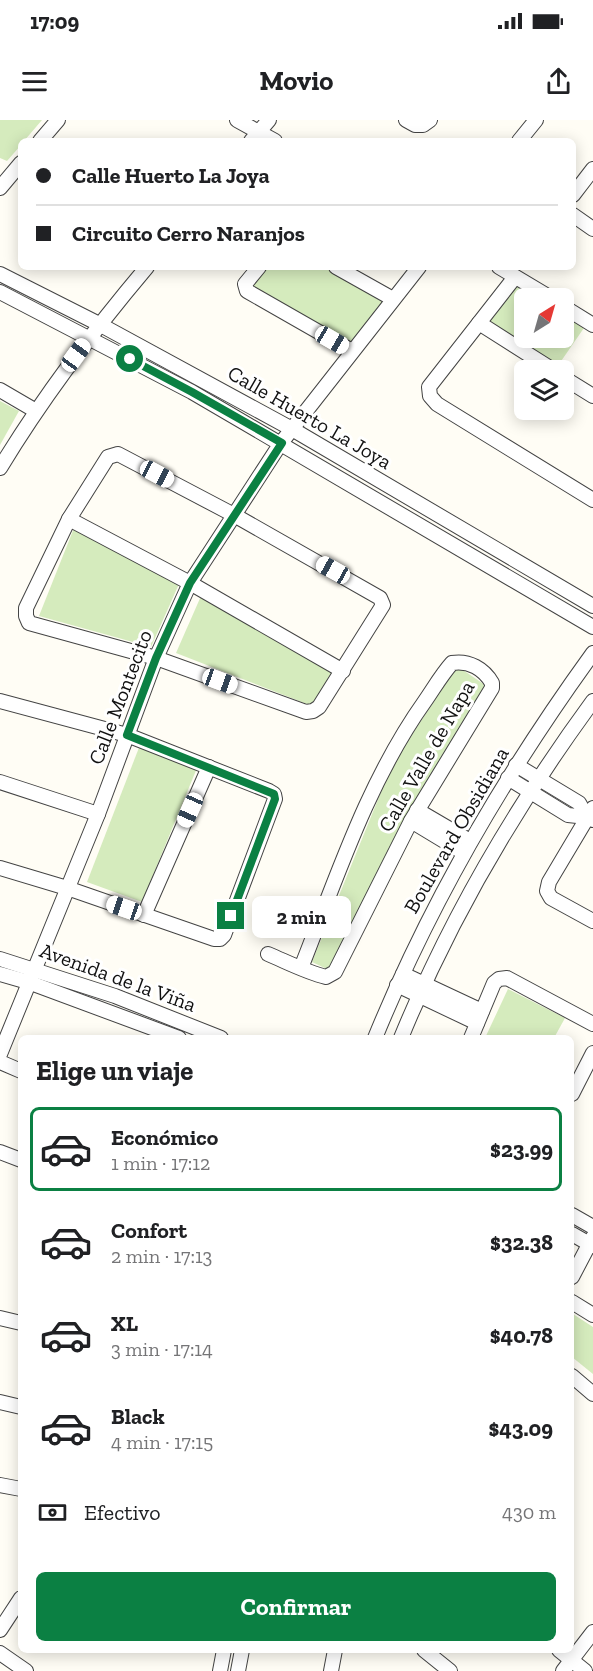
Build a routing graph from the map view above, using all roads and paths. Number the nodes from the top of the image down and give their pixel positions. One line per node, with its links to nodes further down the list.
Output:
1 (58, 120): 8 (street)
2 (237, 120): 7 (street)
3 (269, 120): 7 (street)
4 (406, 120): 6 (street)
5 (536, 120): 9 (street)
6 (427, 123)
7 (255, 136)
8 (43, 138)
9 (521, 138)
10 (11, 168): 12 (street)
11 (593, 169): 13 (street)
12 (0, 188)
13 (576, 191)
14 (576, 216): 15 (street)
15 (593, 229)
16 (144, 270): 28 (street)
17 (257, 270): 31 (street)
18 (341, 270): 25 (street)
19 (417, 270): 25 (street, Calle Montecito)
20 (504, 270): 22 (street)
21 (0, 274): 28 (street, Calle Huerto La Joya)
22 (515, 277): 23 (street); 27 (street)
23 (533, 288)
24 (0, 292): 30 (street, Calle Huerto La Joya)
25 (393, 299): 31 (street, Calle Montecito)
26 (574, 313): 29 (street)
27 (479, 323): 32 (street); 40 (street)
28 (99, 324): 30 (street); 37 (street, Calle Huerto La Joya)
29 (593, 325)
30 (89, 338): 36 (street); 38 (street, Calle Huerto La Joya)
31 (352, 351): 37 (street, Calle Montecito)
32 (537, 360)
33 (574, 384): 35 (street)
34 (0, 390): 36 (street)
35 (593, 396)
36 (36, 411): 39 (street)
37 (292, 429): 38 (street, Calle Montecito); 44 (street, Calle Huerto La Joya)
38 (282, 443): 41 (street, Calle Montecito); 45 (street, Calle Huerto La Joya)
39 (0, 468)
40 (593, 500)
41 (234, 515): 42 (street); 43 (street, Calle Montecito); 48 (street)
42 (69, 519): 43 (street); 47 (street)
43 (190, 583): 47 (street, Calle Montecito); 48 (street)
44 (593, 606)
45 (593, 627)
46 (593, 653): 52 (street, Boulevard Obsidiana)
47 (156, 658): 48 (street); 51 (street, Calle Montecito)
48 (343, 671)
49 (0, 701): 51 (street)
50 (593, 701): 55 (street, Boulevard Obsidiana)
51 (127, 735): 53 (street); 58 (street, Calle Montecito)
52 (516, 765): 54 (street, Boulevard Obsidiana); 55 (street)
53 (209, 767): 64 (street); 64 (street)
54 (508, 778): 57 (street); 61 (street, Boulevard Obsidiana)
55 (538, 779): 57 (street, Boulevard Obsidiana); 60 (street)
56 (0, 782): 58 (street)
57 (530, 792): 60 (street); 72 (street, Boulevard Obsidiana)
58 (98, 814): 63 (street, Calle Montecito)
59 (414, 815): 61 (street); 68 (street, Calle Valle de Napa); 68 (street, Calle Valle de Napa)
60 (591, 815): 65 (street)
61 (467, 847): 71 (street, Boulevard Obsidiana)
62 (0, 868): 63 (street)
63 (67, 888): 64 (street); 70 (street, Calle Montecito)
64 (144, 915)
65 (593, 921)
66 (268, 954): 68 (street, Calle Valle de Napa)
67 (0, 959): 70 (street, Avenida de la Viña)
68 (301, 968)
69 (0, 974): 70 (street, Avenida de la Viña)
70 (31, 976): 75 (street, Avenida de la Viña); 76 (street, Avenida de la Viña); 81 (street, Calle Montecito)
71 (400, 980): 72 (street); 77 (street, Boulevard Obsidiana)
72 (422, 990): 73 (street); 78 (street, Boulevard Obsidiana)
73 (479, 1017): 74 (street); 79 (street)
74 (593, 1024)
75 (172, 1035)
76 (213, 1035)
77 (376, 1035)
78 (402, 1035)
79 (472, 1035)
80 (593, 1053): 84 (street)
81 (0, 1054)
82 (0, 1062): 83 (street)
83 (18, 1070)
84 (574, 1090)
85 (0, 1152): 86 (street)
86 (18, 1159)
87 (574, 1216): 88 (street)
88 (593, 1227)
89 (574, 1235): 90 (street)
90 (592, 1242): 91 (street)
91 (574, 1274)
92 (574, 1303): 93 (street)
93 (593, 1315)
94 (0, 1318): 95 (street)
95 (18, 1322)
96 (574, 1378): 97 (street)
97 (593, 1395)
98 (0, 1402): 99 (street)
99 (18, 1406)
100 (2, 1487): 101 (street)
101 (18, 1489)
102 (18, 1603): 103 (street)
103 (0, 1630)
104 (593, 1632): 110 (street)
105 (0, 1653): 111 (street)
106 (223, 1653): 112 (street)
107 (241, 1653): 113 (street)
108 (334, 1653): 114 (street)
109 (428, 1653): 115 (street)
110 (567, 1665): 116 (street)
111 (26, 1671)
112 (220, 1671)
113 (238, 1671)
114 (331, 1671)
115 (450, 1671)
116 (585, 1671)

